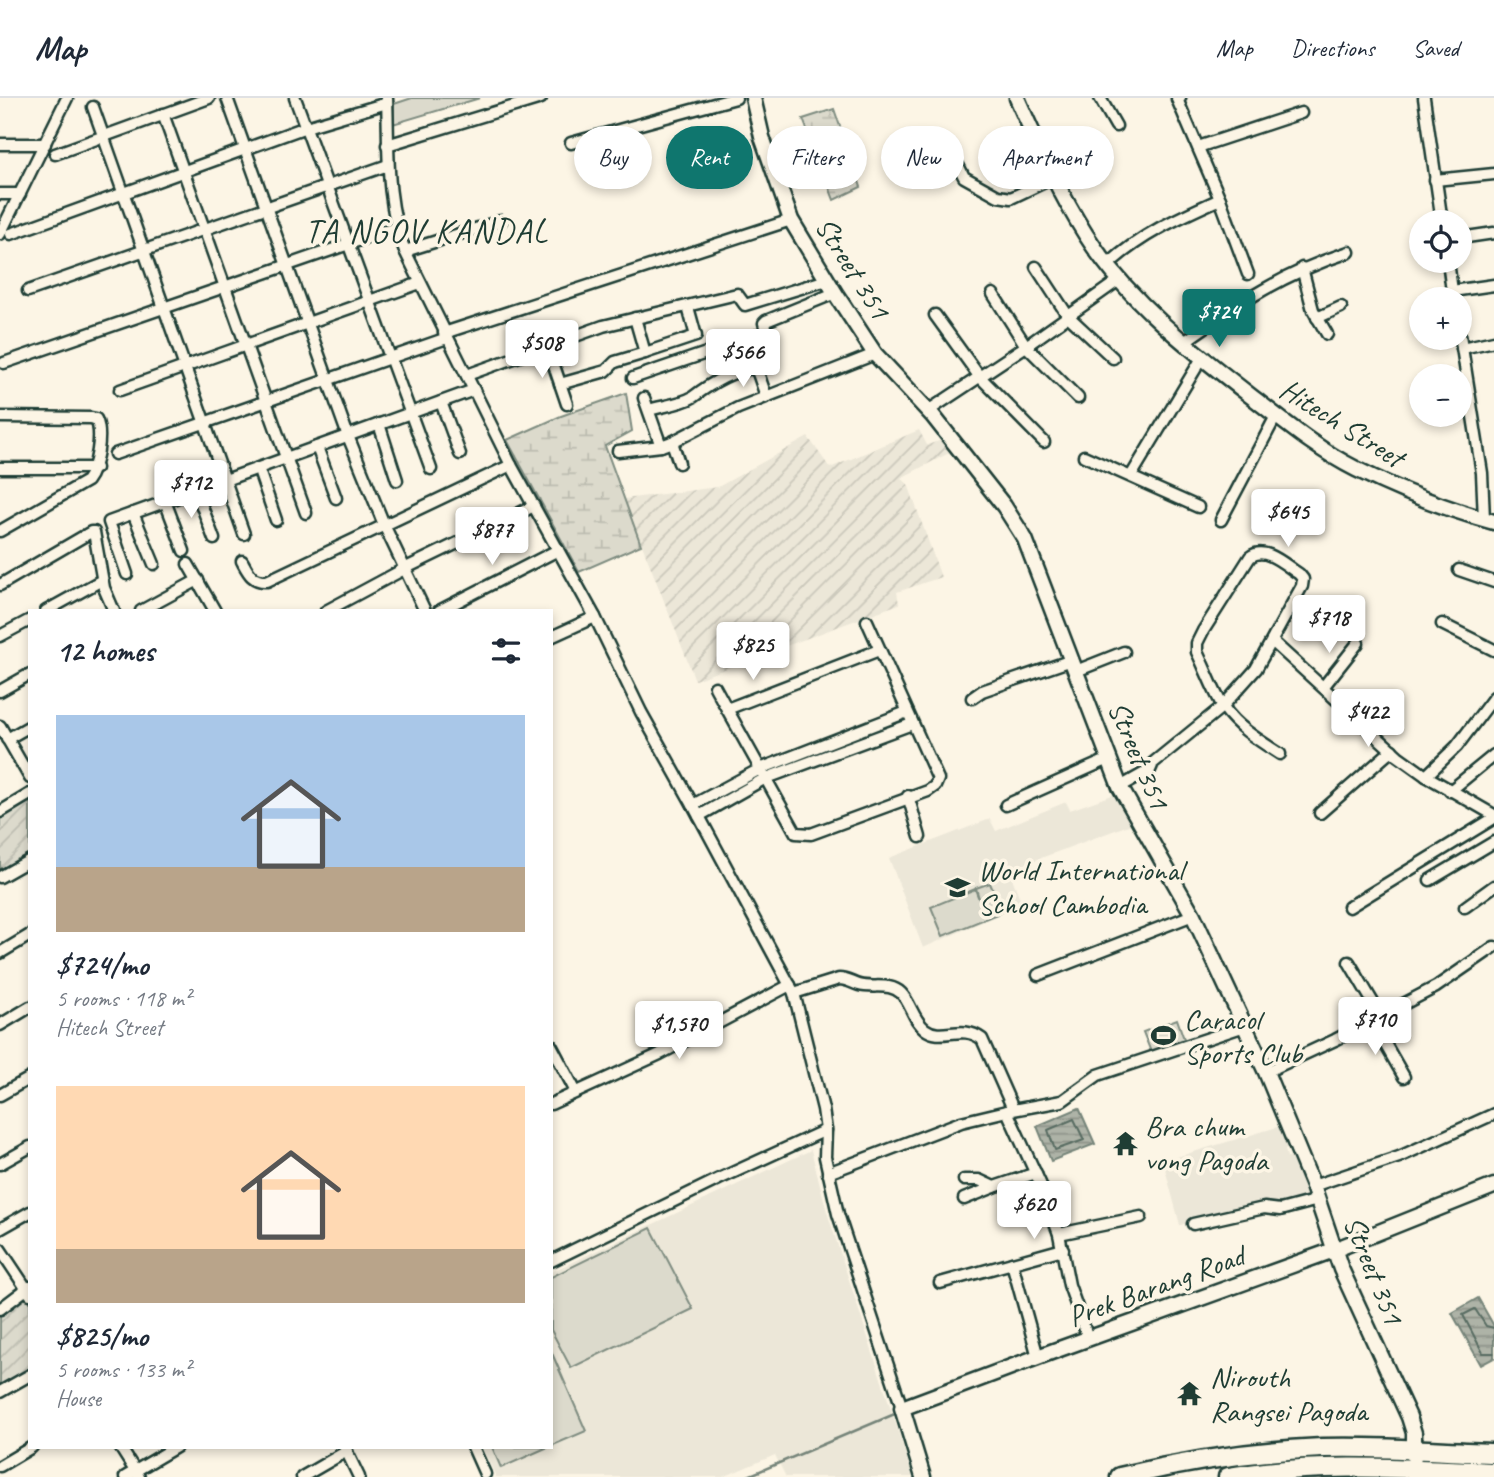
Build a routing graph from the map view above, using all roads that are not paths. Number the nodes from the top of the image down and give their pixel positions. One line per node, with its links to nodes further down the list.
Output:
1 (67, 98): 22 (street)
2 (209, 98): 15 (street)
3 (227, 98): 25 (street)
4 (295, 98): 18 (street)
5 (541, 98): 23 (street)
6 (736, 98): 20 (street)
7 (753, 98): 41 (street, Street 351)
8 (1017, 98): 16 (street, Hitech Street)
9 (1100, 98): 17 (street)
10 (1180, 98): 24 (street)
11 (1424, 98): 30 (street)
12 (387, 100): 18 (street); 23 (street)
13 (93, 107): 19 (street)
14 (1301, 113): 24 (street)
15 (163, 114): 19 (street); 28 (street)
16 (1030, 126)
17 (1116, 126)
18 (306, 127): 25 (street); 31 (street)
19 (103, 136): 26 (street); 35 (street)
20 (571, 143)
21 (0, 144): 22 (street)
22 (45, 144): 37 (street)
23 (387, 145): 27 (street)
24 (1198, 147): 38 (street)
25 (245, 150): 28 (street); 39 (street)
26 (55, 154)
27 (388, 165): 31 (street); 43 (street)
28 (184, 172): 35 (street); 44 (street)
29 (1494, 174): 30 (street)
30 (1435, 180): 40 (street)
31 (327, 186): 39 (street); 49 (street)
32 (985, 189): 33 (street)
33 (1030, 189)
34 (1059, 189): 53 (street, Hitech Street)
35 (124, 193): 47 (street); 50 (street)
36 (0, 194): 37 (street)
37 (20, 194): 46 (street)
38 (1220, 199): 53 (street); 57 (street)
39 (265, 208): 44 (street); 54 (street)
40 (1440, 210)
41 (792, 220): 58 (street, Street 351); 77 (street)
42 (501, 221): 51 (street)
43 (395, 228): 49 (street); 51 (street)
44 (204, 229): 50 (street); 62 (street)
45 (1494, 233): 48 (street)
46 (0, 234)
47 (11, 234)
48 (1472, 236)
49 (348, 244): 54 (street); 67 (street)
50 (144, 250): 64 (street); 68 (street)
51 (405, 251): 60 (street)
52 (1349, 252): 56 (street)
53 (1108, 265): 59 (street, Hitech Street)
54 (286, 266): 62 (street); 75 (street)
55 (1036, 267): 72 (street)
56 (1302, 268): 74 (street); 79 (street)
57 (1248, 274)
58 (827, 280): 65 (street, Street 351); 69 (street)
59 (1119, 280): 72 (street); 79 (street, Hitech Street)
60 (420, 283): 67 (street); 77 (street)
61 (1494, 285): 63 (street)
62 (225, 287): 68 (street); 80 (street)
63 (1472, 290)
64 (28, 291)
65 (835, 293): 86 (street, Street 351); 94 (street)
66 (993, 294): 82 (street)
67 (369, 300): 75 (street); 87 (street)
68 (164, 307): 90 (street); 91 (street)
69 (688, 307): 73 (street); 85 (street)
70 (1341, 307): 74 (street)
71 (935, 315): 93 (street)
72 (1068, 316): 82 (street); 88 (street)
73 (635, 318): 81 (street); 85 (street)
74 (1317, 318): 76 (street)
75 (306, 323): 80 (street); 95 (street)
76 (1327, 334)
77 (446, 335): 87 (street); 92 (street)
78 (1494, 341): 83 (street)
79 (1184, 342): 89 (street, Hitech Street)
80 (245, 344): 91 (street); 102 (street)
81 (547, 345): 92 (street); 96 (street)
82 (1026, 346): 93 (street); 101 (street)
83 (1472, 346)
84 (1462, 350): 140 (street)
85 (645, 353): 96 (street)
86 (875, 354): 99 (street); 107 (street, Street 351)
87 (389, 356): 95 (street); 106 (street)
88 (1113, 358)
89 (1202, 358): 108 (street, Hitech Street); 128 (street)
90 (4, 363)
91 (185, 366): 97 (street); 110 (street)
92 (467, 374): 98 (street)
93 (979, 376): 107 (street); 113 (street)
94 (633, 378)
95 (327, 379): 102 (street); 112 (street)
96 (560, 384): 104 (street)
97 (120, 390)
98 (474, 390): 103 (street); 122 (street)
99 (766, 396): 105 (street); 114 (street)
100 (644, 398): 105 (street)
101 (1078, 398)
102 (265, 401): 110 (street); 120 (street)
103 (441, 402): 106 (street); 118 (street)
104 (567, 404)
105 (649, 410): 114 (street)
106 (410, 413): 111 (street); 126 (street)
107 (931, 413): 175 (street, Street 351)
108 (1276, 416): 139 (street); 140 (street, Hitech Street)
109 (0, 417): 124 (street)
110 (205, 422): 117 (street); 129 (street)
111 (379, 424): 112 (street); 130 (street)
112 (348, 436): 115 (street); 141 (street)
113 (1044, 442)
114 (667, 444): 116 (street); 121 (street)
115 (317, 447): 120 (street); 132 (street)
116 (618, 451)
117 (115, 454)
118 (460, 454)
119 (1084, 456): 128 (street)
120 (286, 458): 125 (street); 137 (street)
121 (678, 463)
122 (511, 465): 134 (street); 141 (street)
123 (5, 468): 124 (street); 127 (street)
124 (96, 468): 142 (street)
125 (258, 468): 129 (street); 138 (street)
126 (431, 469)
127 (0, 474)
128 (1131, 477): 135 (street)
129 (225, 480): 131 (street); 143 (street)
130 (397, 480)
131 (197, 490): 133 (street); 144 (street)
132 (336, 498)
133 (165, 501): 136 (street); 146 (street)
134 (534, 506): 145 (street); 150 (street)
135 (1198, 507)
136 (133, 513): 148 (street); 152 (street)
137 (306, 513)
138 (276, 520)
139 (1221, 520)
140 (1489, 521)
141 (385, 527): 147 (street); 150 (street)
142 (0, 531)
143 (244, 534)
144 (214, 539)
145 (558, 550): 163 (street); 164 (street)
146 (184, 551)
147 (242, 561)
148 (154, 564)
149 (188, 564): 154 (street)
150 (406, 568): 161 (street); 162 (street)
151 (1459, 570): 155 (street)
152 (127, 574)
153 (102, 580): 156 (street); 157 (street); 158 (street)
154 (198, 580): 159 (street); 160 (street)
155 (1494, 582)
156 (0, 585)
157 (50, 609)
158 (113, 609)
159 (145, 609)
160 (214, 609)
161 (330, 609)
162 (424, 609)
163 (443, 609)
164 (595, 617): 169 (street); 200 (street)
165 (28, 621): 168 (street)
166 (867, 621): 172 (street)
167 (1441, 624): 173 (street)
168 (0, 636)
169 (553, 636)
170 (1272, 641): 178 (street); 182 (street); 182 (street)
171 (1358, 643): 178 (street)
172 (879, 650): 183 (street); 184 (street)
173 (1494, 650)
174 (1124, 652): 175 (street)
175 (1074, 666): 181 (street); 192 (street, Street 351)
176 (28, 675): 179 (street)
177 (715, 687): 183 (street)
178 (1324, 687): 189 (street)
179 (0, 691)
180 (1494, 697): 195 (street)
181 (972, 698)
182 (1223, 706): 190 (street); 196 (street)
183 (727, 709): 193 (street)
184 (907, 712): 185 (street); 193 (street)
185 (912, 724): 193 (street); 199 (street)
186 (0, 726): 188 (street)
187 (28, 727): 188 (street)
188 (7, 739): 194 (street)
189 (1392, 750): 195 (street); 203 (street)
190 (1280, 754)
191 (1494, 755): 197 (street)
192 (1109, 760): 196 (street, Street 351); 201 (street)
193 (762, 774): 199 (street); 200 (street); 204 (street)
194 (28, 775)
195 (1426, 776): 197 (street)
196 (1119, 785): 214 (street, Street 351)
197 (1450, 790): 205 (street)
198 (28, 795): 202 (street)
199 (908, 796): 206 (street)
200 (694, 805): 204 (street)
201 (1006, 805)
202 (0, 812)
203 (1320, 813)
204 (699, 816): 220 (street)
205 (1494, 816): 212 (street)
206 (920, 837)
207 (1494, 842): 210 (street)
208 (28, 861): 209 (street)
209 (0, 877)
210 (1430, 880)
211 (1494, 886): 213 (street)
212 (1349, 907)
213 (1465, 907)
214 (1193, 915): 219 (street); 224 (street, Street 351)
215 (28, 936): 217 (street)
216 (1494, 947): 222 (street)
217 (0, 953)
218 (1349, 962): 222 (street)
219 (1038, 975)
220 (792, 989): 229 (street); 232 (street); 234 (street)
221 (28, 1008): 223 (street)
222 (1377, 1018): 226 (street); 227 (street)
223 (0, 1025)
224 (1245, 1026): 226 (street, Street 351); 232 (street)
225 (553, 1049): 229 (street)
226 (1266, 1072): 242 (street, Street 351)
227 (1405, 1077)
228 (28, 1079): 230 (street)
229 (576, 1092): 231 (street)
230 (0, 1095)
231 (553, 1103)
232 (1010, 1110): 237 (street); 238 (street)
233 (1494, 1114): 242 (street)
234 (826, 1130): 237 (street); 252 (street)
235 (28, 1148): 236 (street)
236 (0, 1164)
237 (828, 1173): 262 (street)
238 (1036, 1173): 241 (street); 248 (street)
239 (964, 1180): 241 (street)
240 (1494, 1186): 251 (street, Prek Barang Road)
241 (994, 1187): 243 (street)
242 (1316, 1193): 246 (street); 251 (street, Street 351)
243 (964, 1199)
244 (28, 1213): 247 (street)
245 (1141, 1217): 248 (street)
246 (1194, 1224)
247 (0, 1229)
248 (1059, 1234): 250 (street)
249 (0, 1249): 255 (street)
250 (1063, 1249): 253 (street); 258 (street)
251 (1334, 1250): 258 (street, Prek Barang Road); 268 (street, Street 351)
252 (553, 1260)
253 (1012, 1263): 254 (street); 259 (street)
254 (940, 1283)
255 (28, 1289)
256 (28, 1291): 257 (street)
257 (0, 1309)
258 (1088, 1338): 259 (street, Prek Barang Road)
259 (1038, 1357): 262 (street, Prek Barang Road)
260 (28, 1376): 261 (street)
261 (0, 1392)
262 (902, 1408): 282 (street)
263 (29, 1449): 272 (street)
264 (121, 1449): 276 (street)
265 (173, 1449): 276 (street)
266 (346, 1449): 277 (street); 280 (street)
267 (474, 1449): 278 (street)
268 (1414, 1450): 269 (highway); 271 (highway); 273 (street, Street 351)
269 (1440, 1451): 270 (highway); 275 (street)
270 (1494, 1453)
271 (1226, 1458): 283 (highway); 284 (street)
272 (0, 1466)
273 (1414, 1469): 275 (highway); 284 (highway)
274 (1494, 1472): 275 (highway)
275 (1439, 1473)
276 (137, 1474): 279 (street)
277 (357, 1474): 281 (street)
278 (485, 1474)
279 (125, 1477)
280 (302, 1477)
281 (344, 1477)
282 (923, 1477)
283 (1120, 1477)
284 (1229, 1477)

